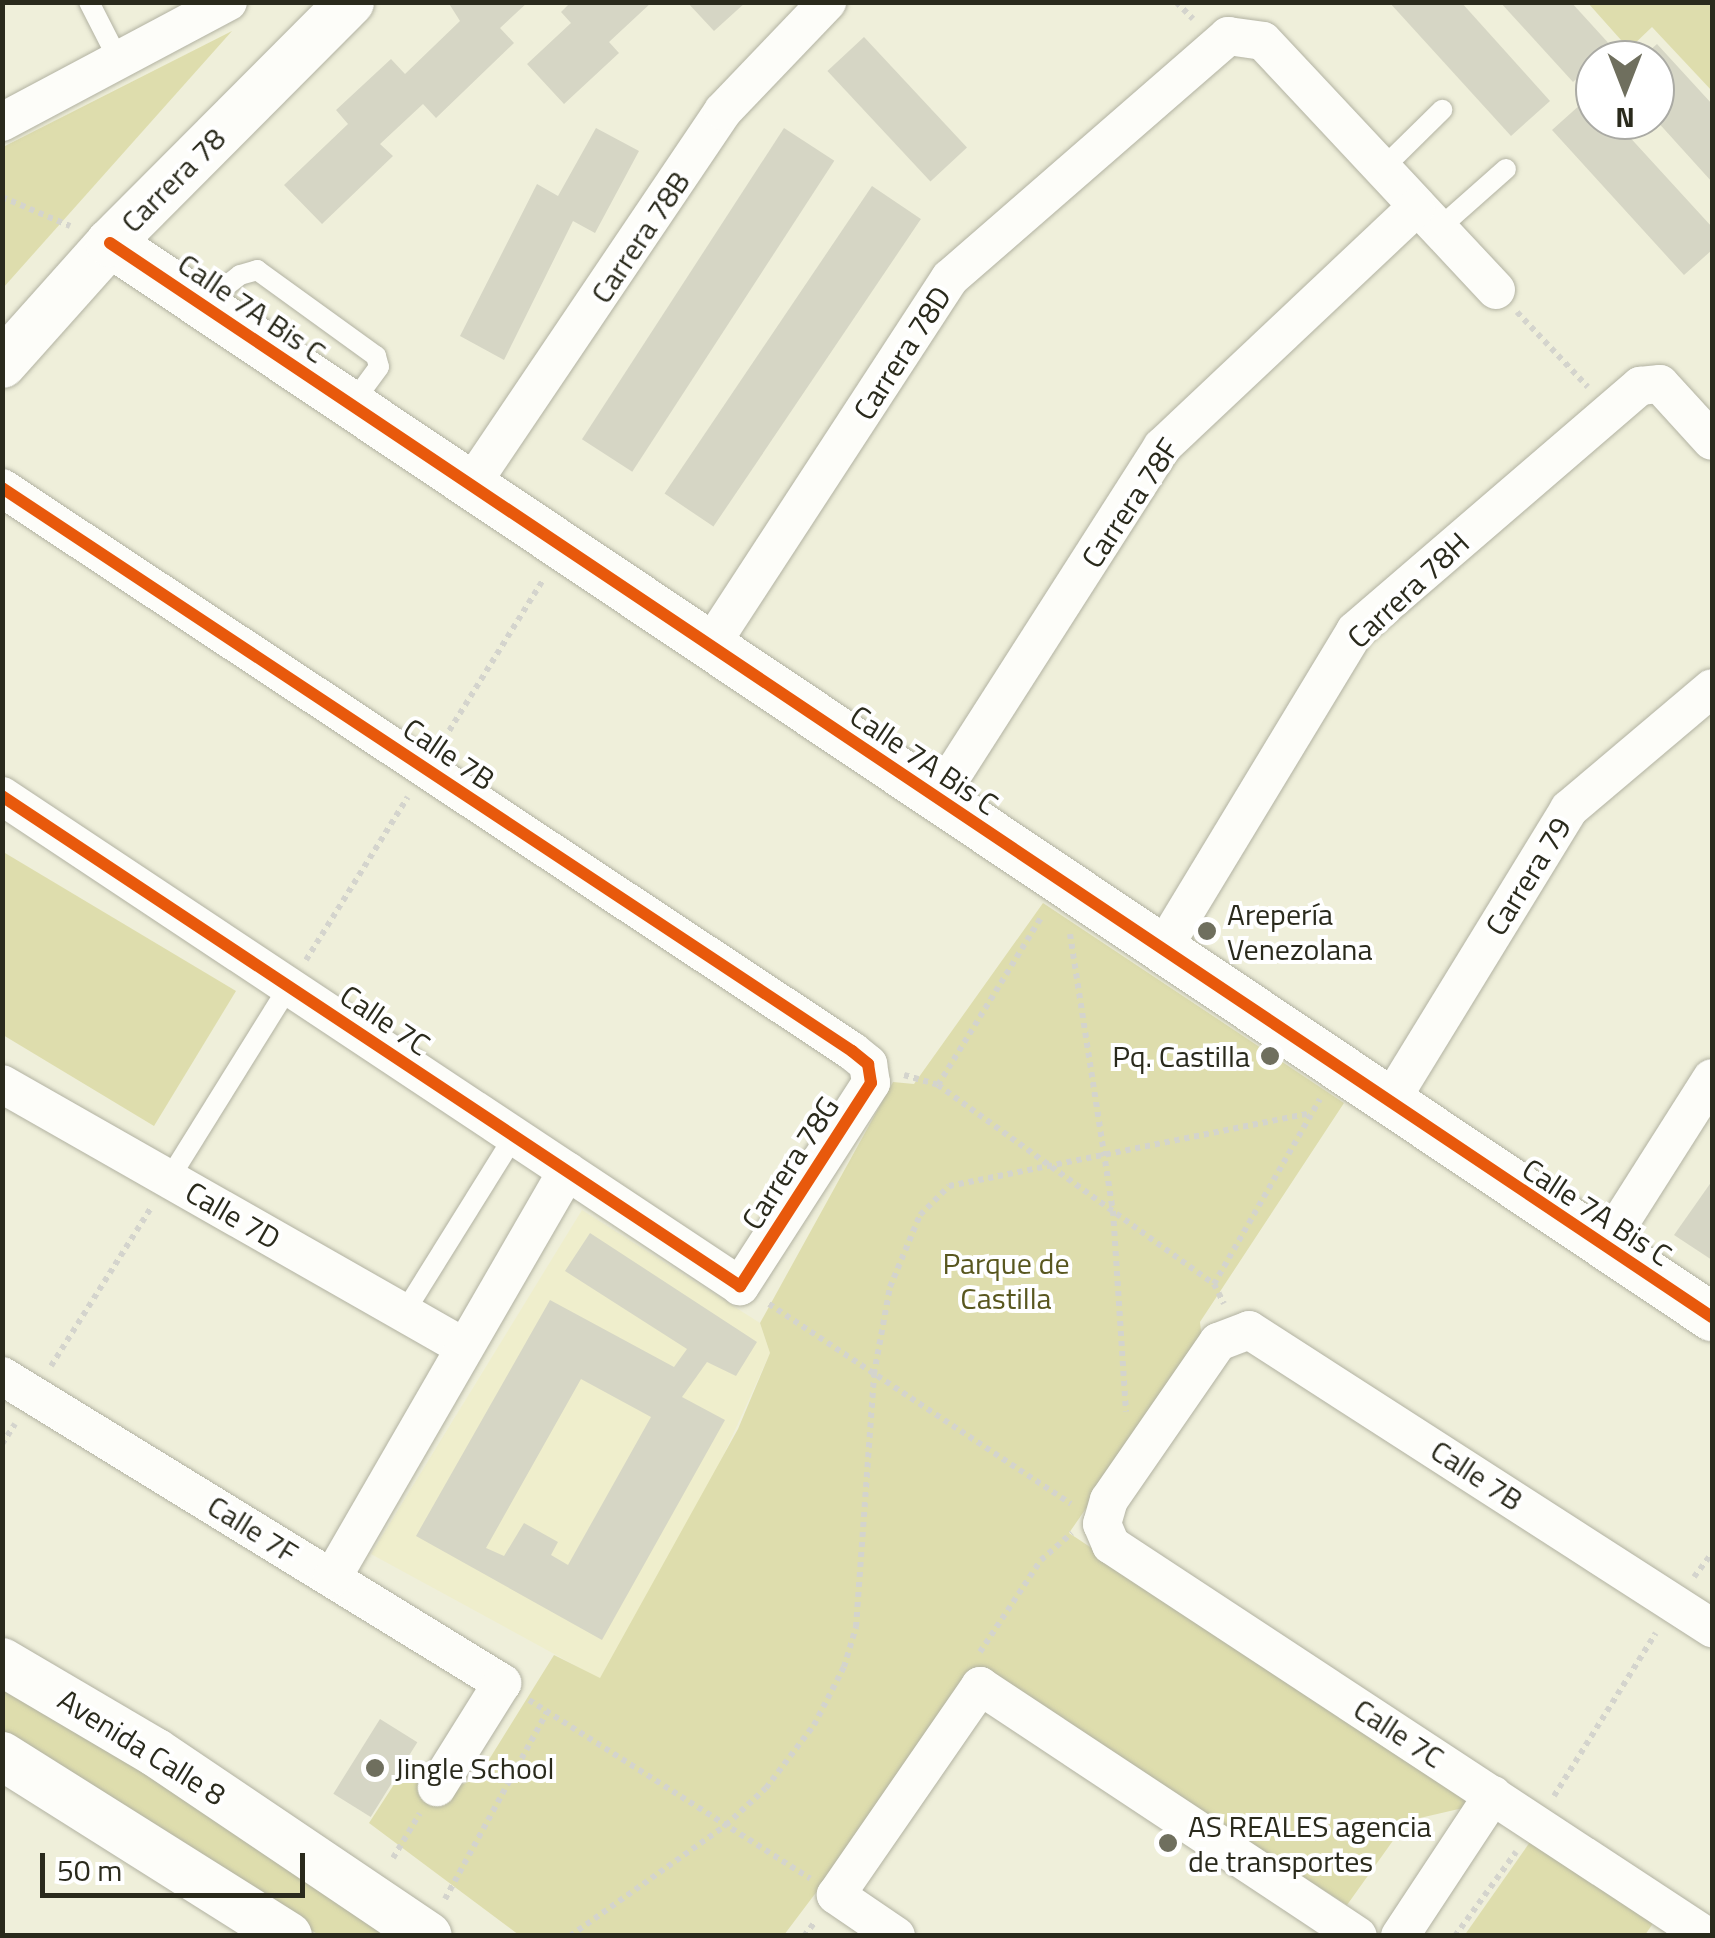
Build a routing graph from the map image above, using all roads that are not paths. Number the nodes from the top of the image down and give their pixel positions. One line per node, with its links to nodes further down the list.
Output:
1 (89, 2): 5 (lane)
2 (228, 2): 5 (street)
3 (827, 2): 15 (street, Carrera 78B)
4 (333, 8): 11 (street, Carrera 78)
5 (118, 59): 7 (street)
6 (1442, 110): 9 (lane)
7 (2, 122)
8 (1506, 169): 10 (lane)
9 (1381, 170): 10 (street); 17 (street, Carrera 78D)
10 (1426, 219): 12 (street); 20 (street, Carrera 78F)
11 (98, 238): 13 (street, Carrera 78); 15 (street, Calle 7A Bis C)
12 (1496, 290)
13 (2, 364)
14 (1712, 440): 21 (street, Carrera 78H)
15 (470, 486): 17 (street, Calle 7A Bis C)
16 (2, 488): 23 (street, Calle 7B)
17 (710, 646): 20 (street, Calle 7A Bis C)
18 (1712, 688): 26 (street, Carrera 79)
19 (2, 796): 22 (street, Calle 7C)
20 (938, 799): 21 (street, Calle 7A Bis C)
21 (1162, 950): 26 (street, Calle 7A Bis C)
22 (289, 986): 27 (street, Calle 7C); 29 (lane)
23 (868, 1064): 31 (street, Carrera 78G)
24 (1712, 1078): 30 (street)
25 (2, 1084): 29 (street, Calle 7D)
26 (1389, 1103): 30 (street, Calle 7A Bis C)
27 (514, 1136): 28 (street, Calle 7C); 32 (lane)
28 (567, 1171): 31 (street, Calle 7C); 34 (street)
29 (169, 1178): 32 (street, Calle 7D)
30 (1604, 1248): 33 (street, Calle 7A Bis C)
31 (740, 1286)
32 (404, 1313): 34 (street, Calle 7D)
33 (1712, 1317)
34 (464, 1347): 37 (street)
35 (18, 1385): 37 (street, Calle 7F)
36 (1102, 1524): 38 (street, Calle 7B); 42 (street, Calle 7C)
37 (332, 1578): 41 (street, Calle 7F)
38 (1712, 1628)
39 (2, 1662): 43 (street, Avenida Calle 8)
40 (2, 1756): 44 (street)
41 (437, 1787)
42 (1493, 1795): 47 (street); 48 (street, Calle 7C)
43 (427, 1935)
44 (288, 1936)
45 (896, 1936): 46 (street)
46 (1358, 1936)
47 (1400, 1936)
48 (1706, 1936)

